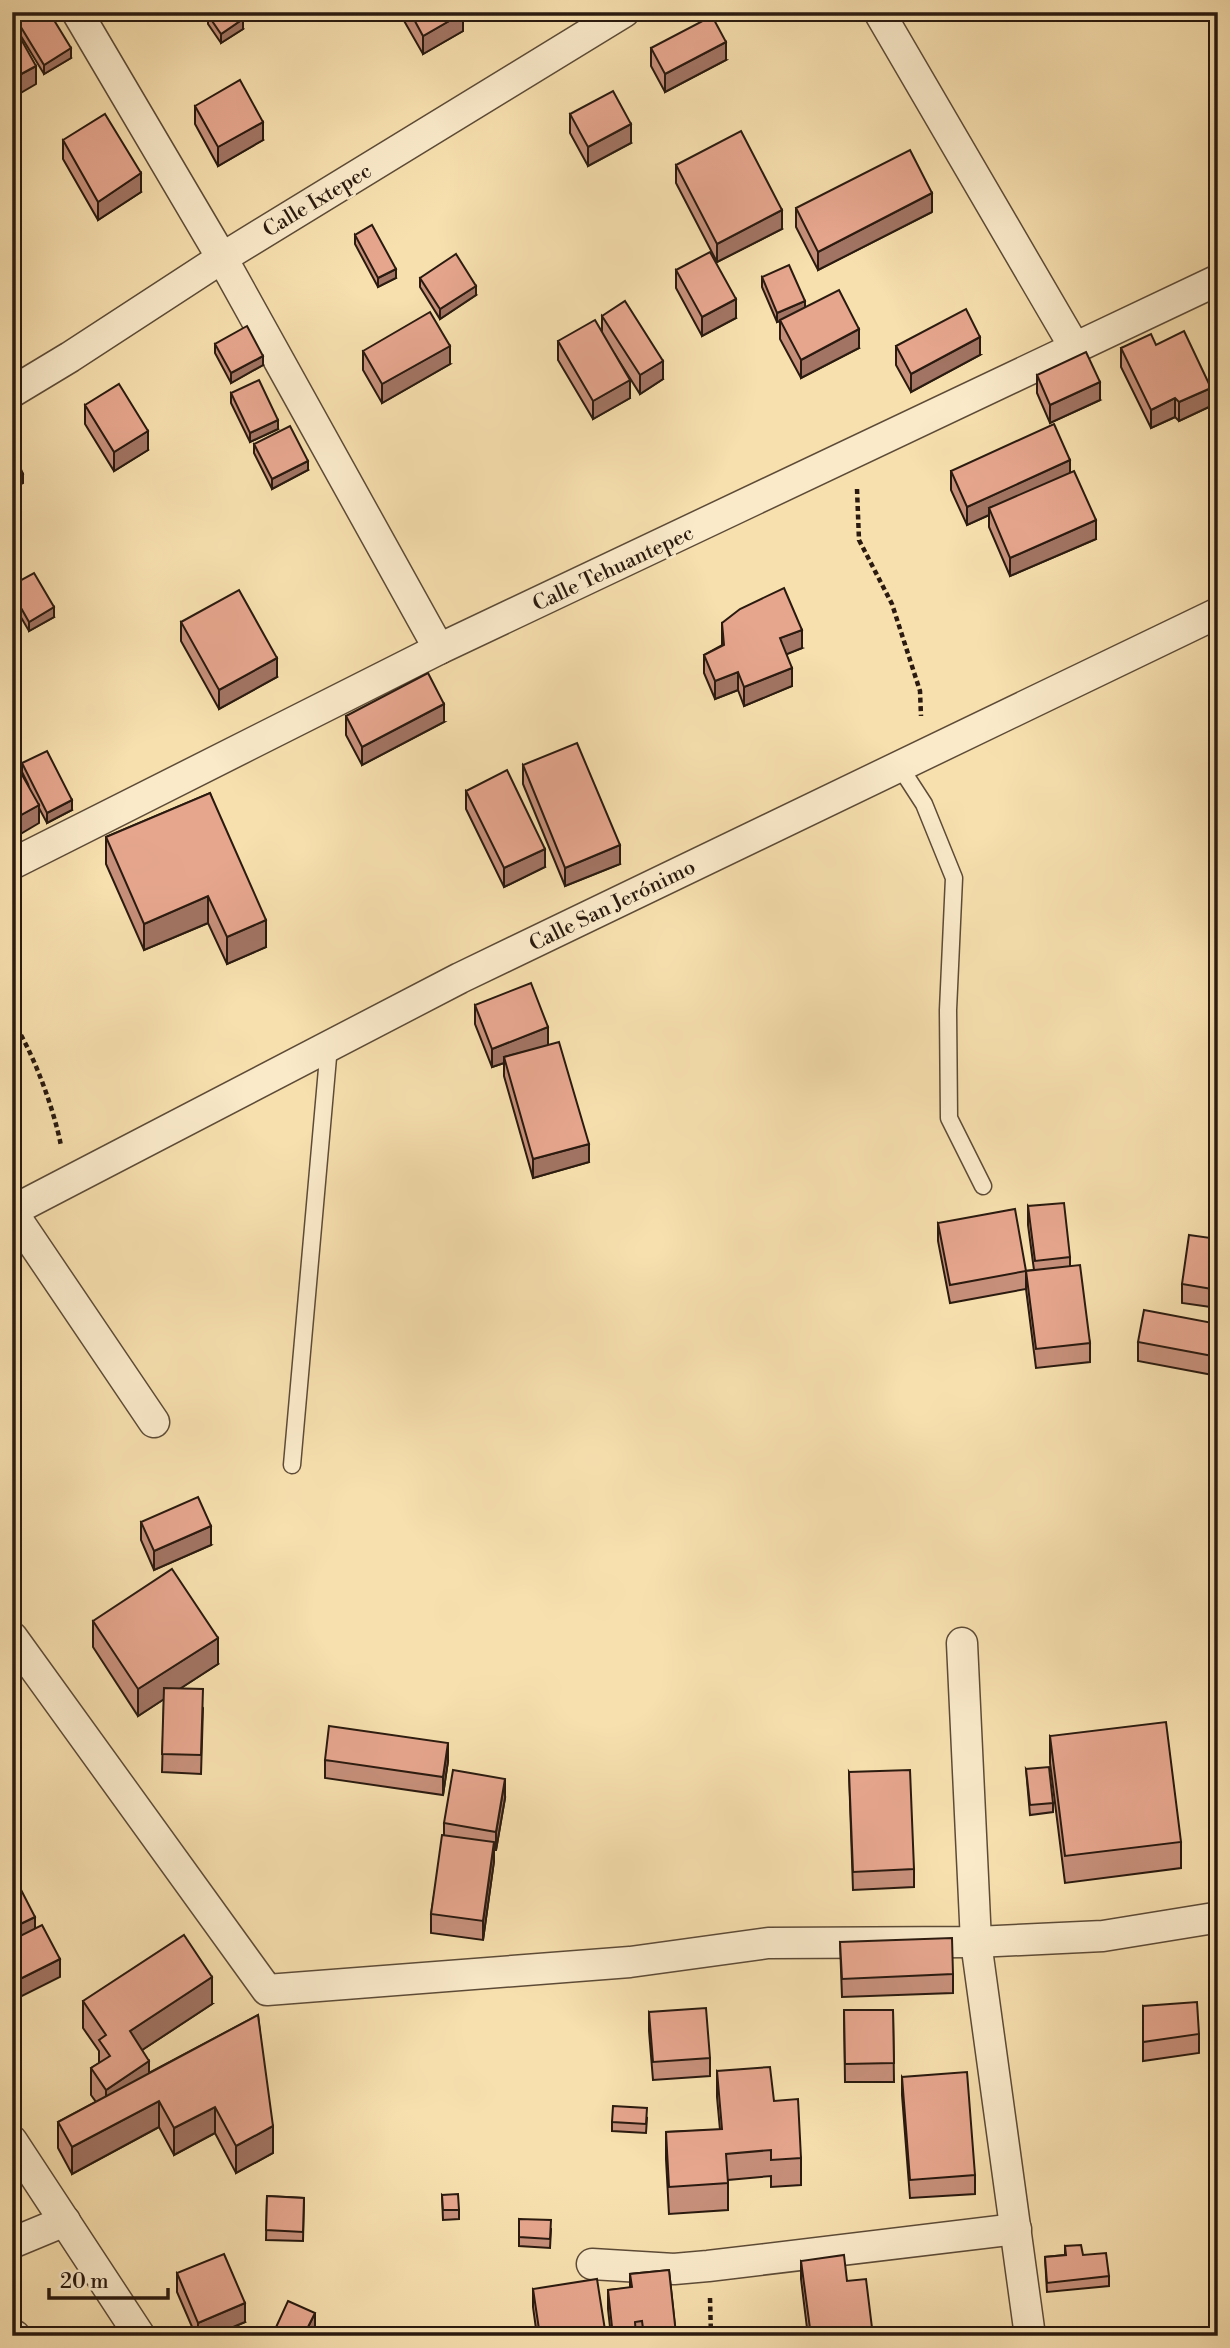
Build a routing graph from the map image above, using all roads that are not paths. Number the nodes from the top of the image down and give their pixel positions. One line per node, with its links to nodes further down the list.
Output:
1 (76, 12): 4 (street)
2 (624, 12): 4 (street, Calle Ixtepec)
3 (879, 12): 6 (street)
4 (222, 258): 7 (street, Calle Ixtepec); 9 (street)
5 (1218, 280): 6 (street, Calle Tehuantepec)
6 (1075, 348): 9 (street, Calle Tehuantepec)
7 (12, 391)
8 (1218, 613): 10 (street, Calle San Jerónimo)
9 (439, 649): 11 (street, Calle Tehuantepec)
10 (911, 761): 12 (street, Calle San Jerónimo); 13 (lane)
11 (12, 864)
12 (330, 1046): 14 (street, Calle San Jerónimo); 16 (lane)
13 (983, 1186)
14 (12, 1212): 15 (street)
15 (153, 1422)
16 (292, 1465)
17 (12, 1637): 20 (street)
18 (961, 1643): 20 (street)
19 (1214, 1917): 20 (street)
20 (976, 1942): 23 (street)
21 (12, 2141): 22 (street)
22 (65, 2221): 24 (street); 26 (street)
23 (1016, 2229): 25 (street); 27 (street)
24 (12, 2243)
25 (592, 2264)
26 (140, 2336)
27 (1030, 2336)

